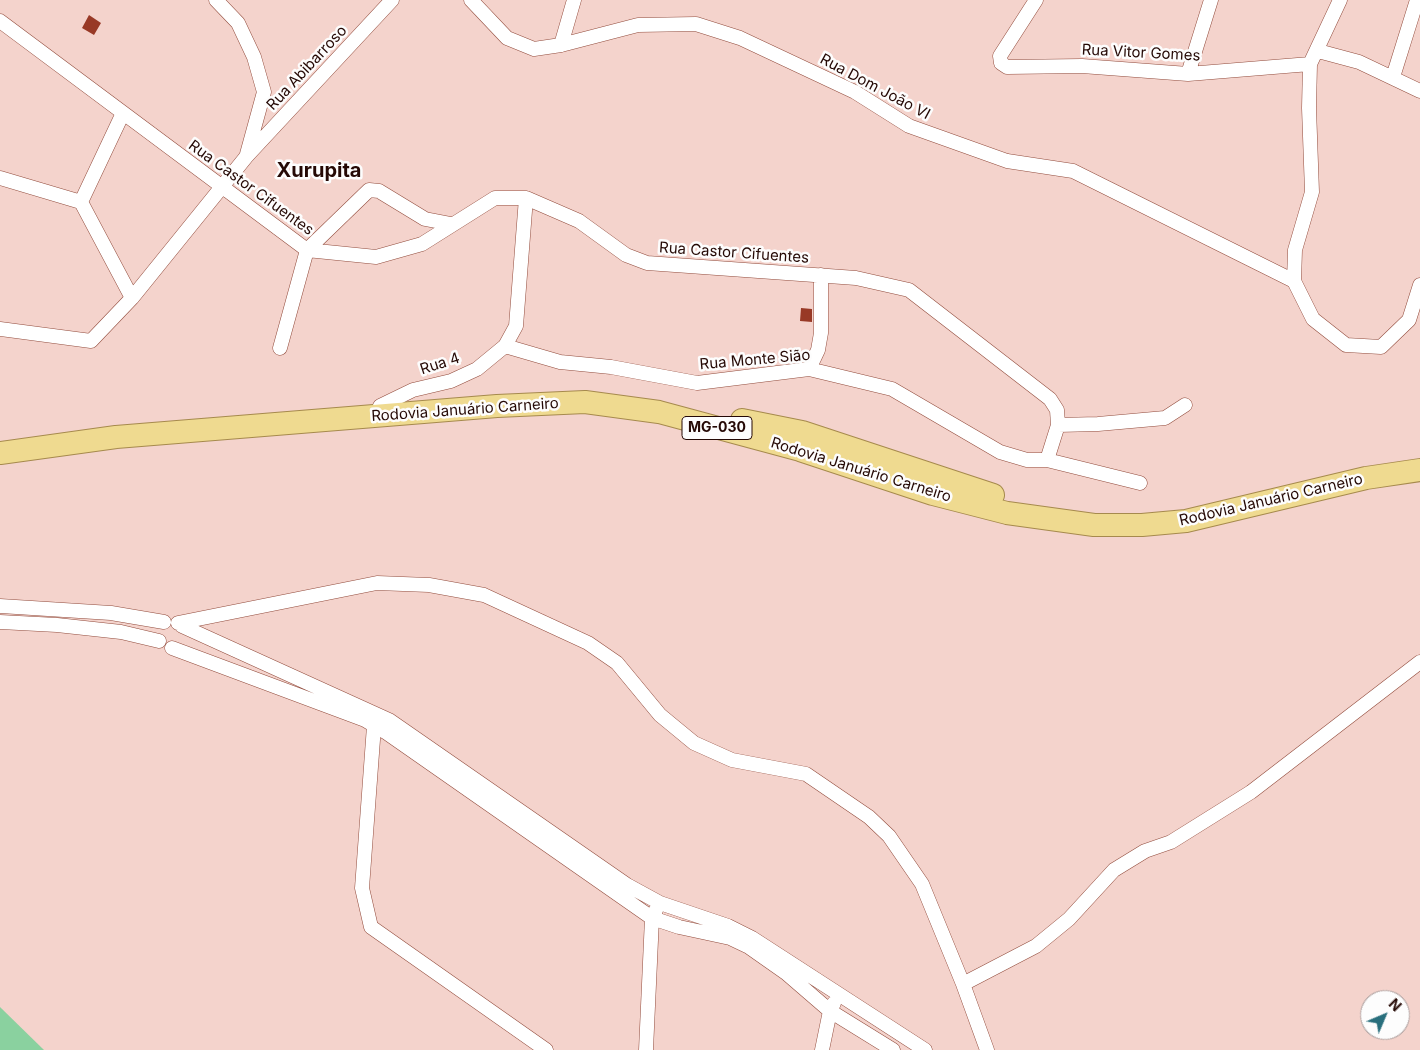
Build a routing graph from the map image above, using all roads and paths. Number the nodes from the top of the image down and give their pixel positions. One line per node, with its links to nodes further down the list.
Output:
1 (216, 0): 17 (street)
2 (392, 0): 17 (street, Rua Abibarroso)
3 (471, 0): 10 (street, Rua Dom João VI)
4 (574, 0): 10 (street)
5 (1036, 0): 13 (street, Rua Vitor Gomes)
6 (1211, 0): 13 (street)
7 (1340, 0): 11 (street)
8 (1417, 0): 14 (street)
9 (0, 21): 16 (street, Rua Castor Cifuentes)
10 (562, 46): 25 (street, Rua Dom João VI)
11 (1318, 51): 12 (street); 14 (street)
12 (1310, 64): 13 (street, Rua Vitor Gomes); 25 (street)
13 (1188, 74)
14 (1392, 77): 15 (street)
15 (1420, 91)
16 (123, 113): 19 (street, Rua Castor Cifuentes); 21 (street)
17 (246, 157): 19 (street)
18 (0, 178): 21 (street)
19 (223, 188): 23 (street, Rua Castor Cifuentes); 27 (street)
20 (526, 198): 22 (street, Rua Castor Cifuentes); 24 (street, Rua Castor Cifuentes); 29 (street)
21 (82, 202): 27 (street)
22 (451, 224): 23 (street, Rua Castor Cifuentes); 23 (street)
23 (307, 250): 30 (street)
24 (821, 276): 31 (street); 34 (street, Rua Castor Cifuentes)
25 (1294, 281): 26 (street)
26 (1420, 285)
27 (132, 298): 28 (street)
28 (0, 329)
29 (505, 346): 31 (street, Rua Monte Sião); 33 (street, Rua 4)
30 (280, 348)
31 (809, 368): 38 (street, Rua Monte Sião)
32 (1185, 405): 34 (street)
33 (380, 406): 35 (highway, Rodovia Januário Carneiro / MG-030); 37 (highway, Rodovia Januário Carneiro / MG-030)
34 (1058, 425): 38 (street)
35 (0, 442)
36 (0, 453): 39 (highway, Rodovia Januário Carneiro / MG-030)
37 (1420, 458)
38 (1046, 460): 40 (street, Rua Monte Sião)
39 (1420, 470)
40 (1140, 483)
41 (0, 606): 43 (street)
42 (0, 622): 45 (street)
43 (164, 622): 44 (street); 45 (street)
44 (180, 624): 46 (street); 48 (street); 51 (street)
45 (159, 641): 46 (street)
46 (172, 648): 48 (street)
47 (1420, 662): 51 (street)
48 (378, 721): 49 (street); 50 (street); 54 (street)
49 (660, 903): 50 (street); 52 (street)
50 (652, 918): 53 (street); 55 (street)
51 (963, 984): 59 (street)
52 (838, 994): 53 (street); 58 (street)
53 (830, 1010): 56 (street); 57 (street)
54 (546, 1050)
55 (646, 1050)
56 (822, 1050)
57 (893, 1050)
58 (925, 1050)
59 (987, 1050)

